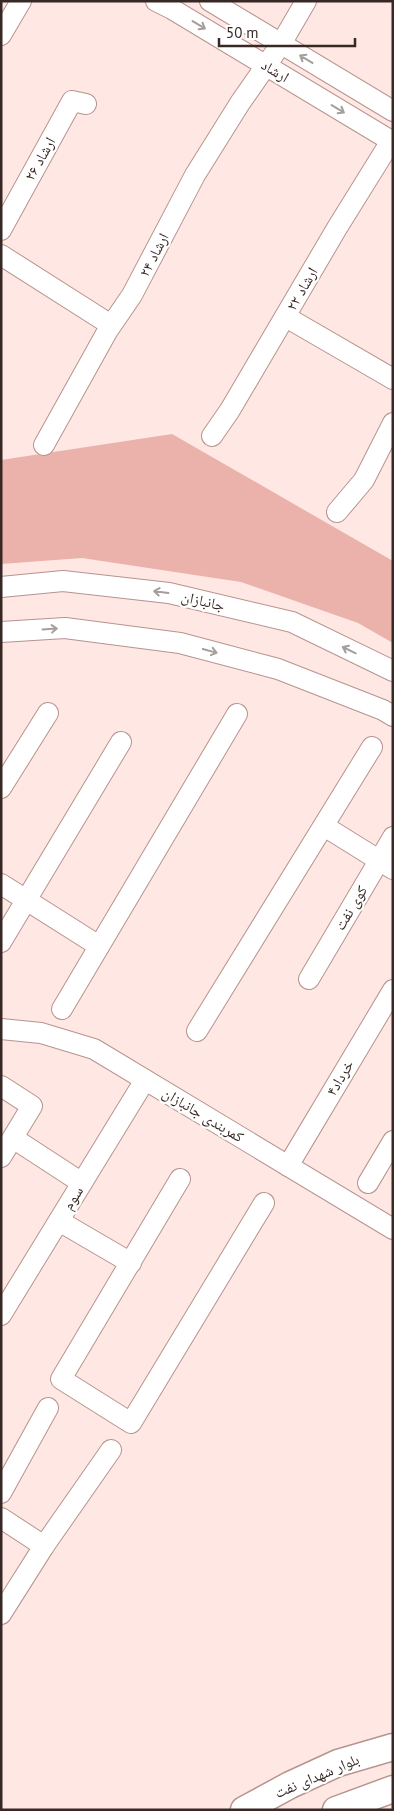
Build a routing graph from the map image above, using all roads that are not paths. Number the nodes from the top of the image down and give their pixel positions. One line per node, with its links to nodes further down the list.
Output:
1 (21, 1): 5 (street)
2 (156, 1): 7 (street, ارشاد, one-way to 7)
3 (210, 1): 6 (street, ارشاد)
4 (306, 1): 6 (street, ارشاد ۲۴)
5 (1, 35)
6 (281, 44): 7 (street, ارشاد ۲۴); 9 (street, ارشاد, one-way to 6)
7 (266, 66): 10 (street, ارشاد, one-way to 10); 14 (street, ارشاد ۲۴)
8 (86, 104): 11 (street, ارشاد ۲۶)
9 (393, 112)
10 (392, 142): 13 (street, ارشاد ۲۲)
11 (1, 230)
12 (1, 255): 14 (street)
13 (286, 317): 15 (street); 17 (street, ارشاد ۲۲)
14 (111, 325): 18 (street, ارشاد ۲۴)
15 (393, 379)
16 (393, 423): 19 (street)
17 (212, 436)
18 (44, 445)
19 (337, 512)
20 (1, 586): 22 (street, جانبازان, one-way to 20)
21 (1, 632): 25 (street, one-way to 25)
22 (393, 671)
23 (48, 713): 28 (street)
24 (237, 714): 35 (street)
25 (393, 716)
26 (121, 742): 33 (street)
27 (372, 747): 29 (street)
28 (1, 788)
29 (324, 826): 31 (street); 40 (street)
30 (393, 837): 31 (street, کوی نفت)
31 (386, 865): 36 (street, کوی نفت)
32 (1, 884): 33 (street)
33 (26, 900): 34 (street); 35 (street)
34 (1, 942)
35 (99, 946): 38 (street)
36 (309, 979)
37 (393, 990): 46 (street, خرداد۴)
38 (62, 1009)
39 (1, 1029): 41 (street, کمربندی جانبازان)
40 (197, 1031)
41 (145, 1080): 46 (street, کمربندی جانبازان); 48 (street, سوم)
42 (1, 1086): 43 (street)
43 (12, 1138): 45 (street); 48 (street)
44 (393, 1141): 49 (street)
45 (1, 1157)
46 (288, 1166): 52 (street, کمربندی جانبازان)
47 (180, 1179): 53 (street)
48 (82, 1183): 51 (street, سوم)
49 (368, 1183)
50 (264, 1203): 53 (street)
51 (59, 1221): 53 (street); 54 (street, سوم)
52 (393, 1229)
53 (131, 1263)
54 (1, 1315)
55 (48, 1408): 57 (street)
56 (111, 1450): 59 (street)
57 (1, 1493)
58 (1, 1518): 59 (street)
59 (44, 1546): 60 (street)
60 (1, 1614)
61 (393, 1747): 63 (main road, بلوار شهدای نفت)
62 (393, 1789): 64 (main road)
63 (244, 1810)
64 (336, 1810)

